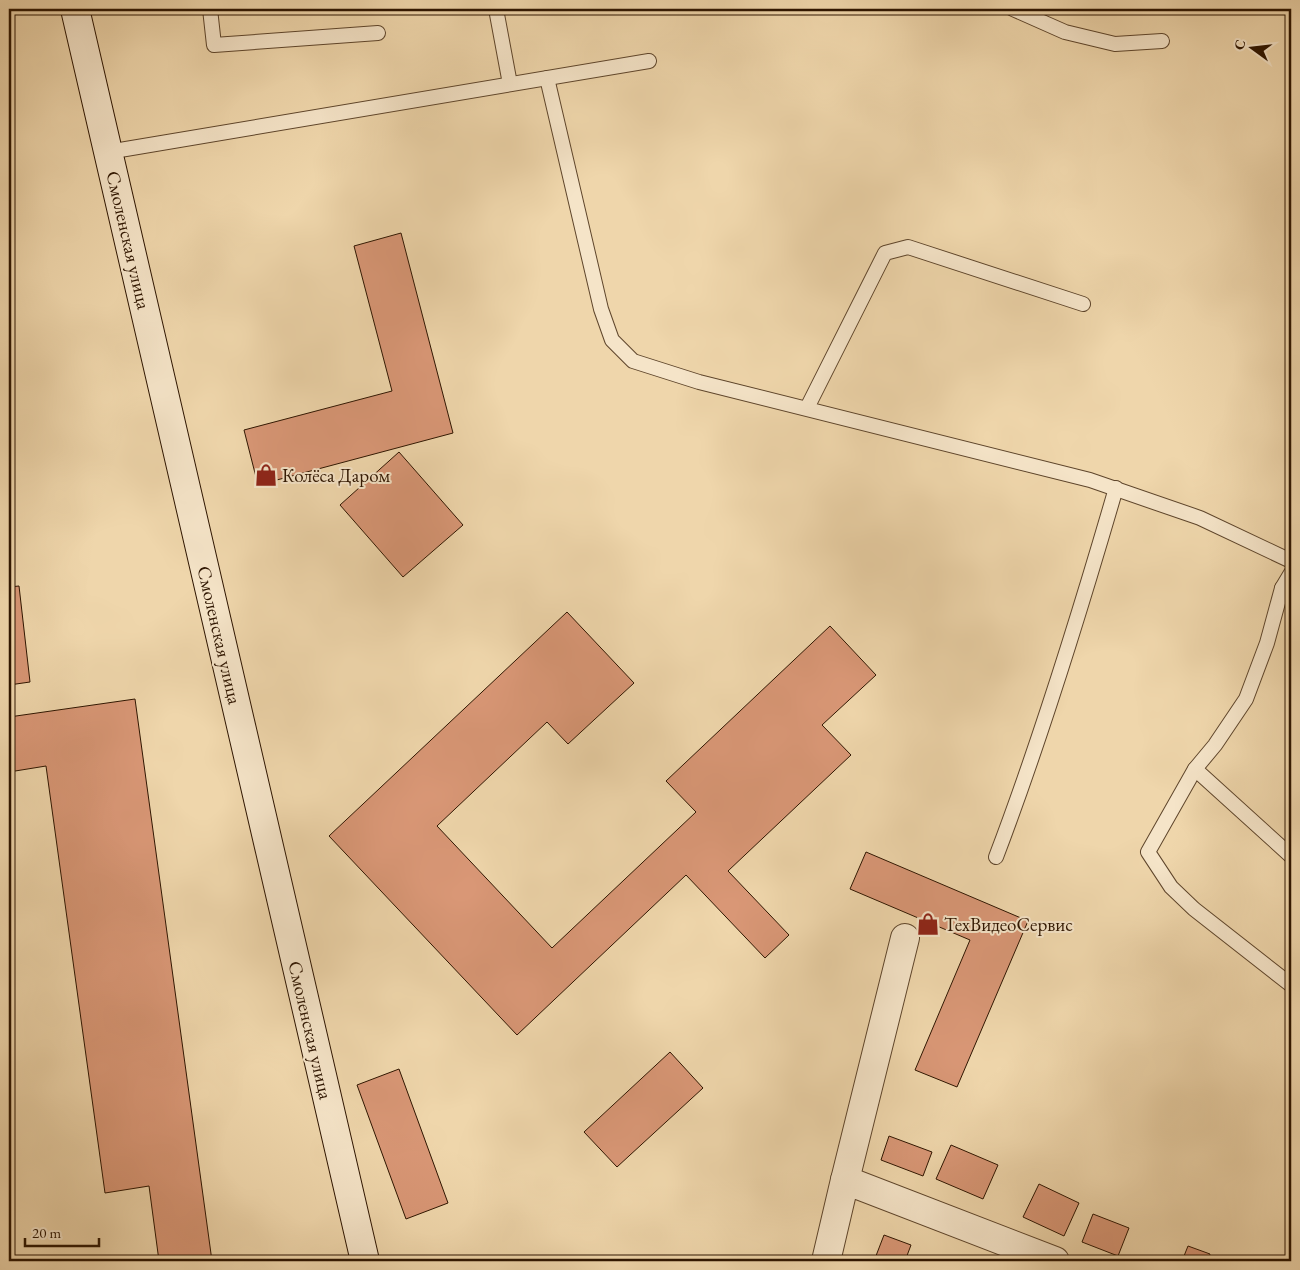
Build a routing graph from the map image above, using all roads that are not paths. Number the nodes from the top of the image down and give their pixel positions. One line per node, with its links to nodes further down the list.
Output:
1 (75, 9): 10 (main road, Смоленская улица)
2 (210, 9): 5 (lane)
3 (496, 9): 9 (lane)
4 (1013, 9): 6 (lane)
5 (378, 33)
6 (1162, 41)
7 (649, 61): 8 (lane)
8 (547, 78): 9 (lane); 12 (lane)
9 (510, 84): 10 (lane)
10 (108, 152): 23 (main road, Смоленская улица)
11 (1083, 304): 12 (lane)
12 (807, 408): 13 (lane)
13 (1116, 488): 14 (lane); 19 (lane)
14 (1291, 561)
15 (1291, 573): 16 (lane)
16 (1286, 590): 17 (lane)
17 (1195, 769): 18 (lane); 21 (lane)
18 (1291, 856)
19 (996, 857)
20 (905, 938): 22 (main road)
21 (1291, 985)
22 (845, 1180): 24 (main road); 25 (main road)
23 (365, 1261)
24 (826, 1261)
25 (1055, 1261)

